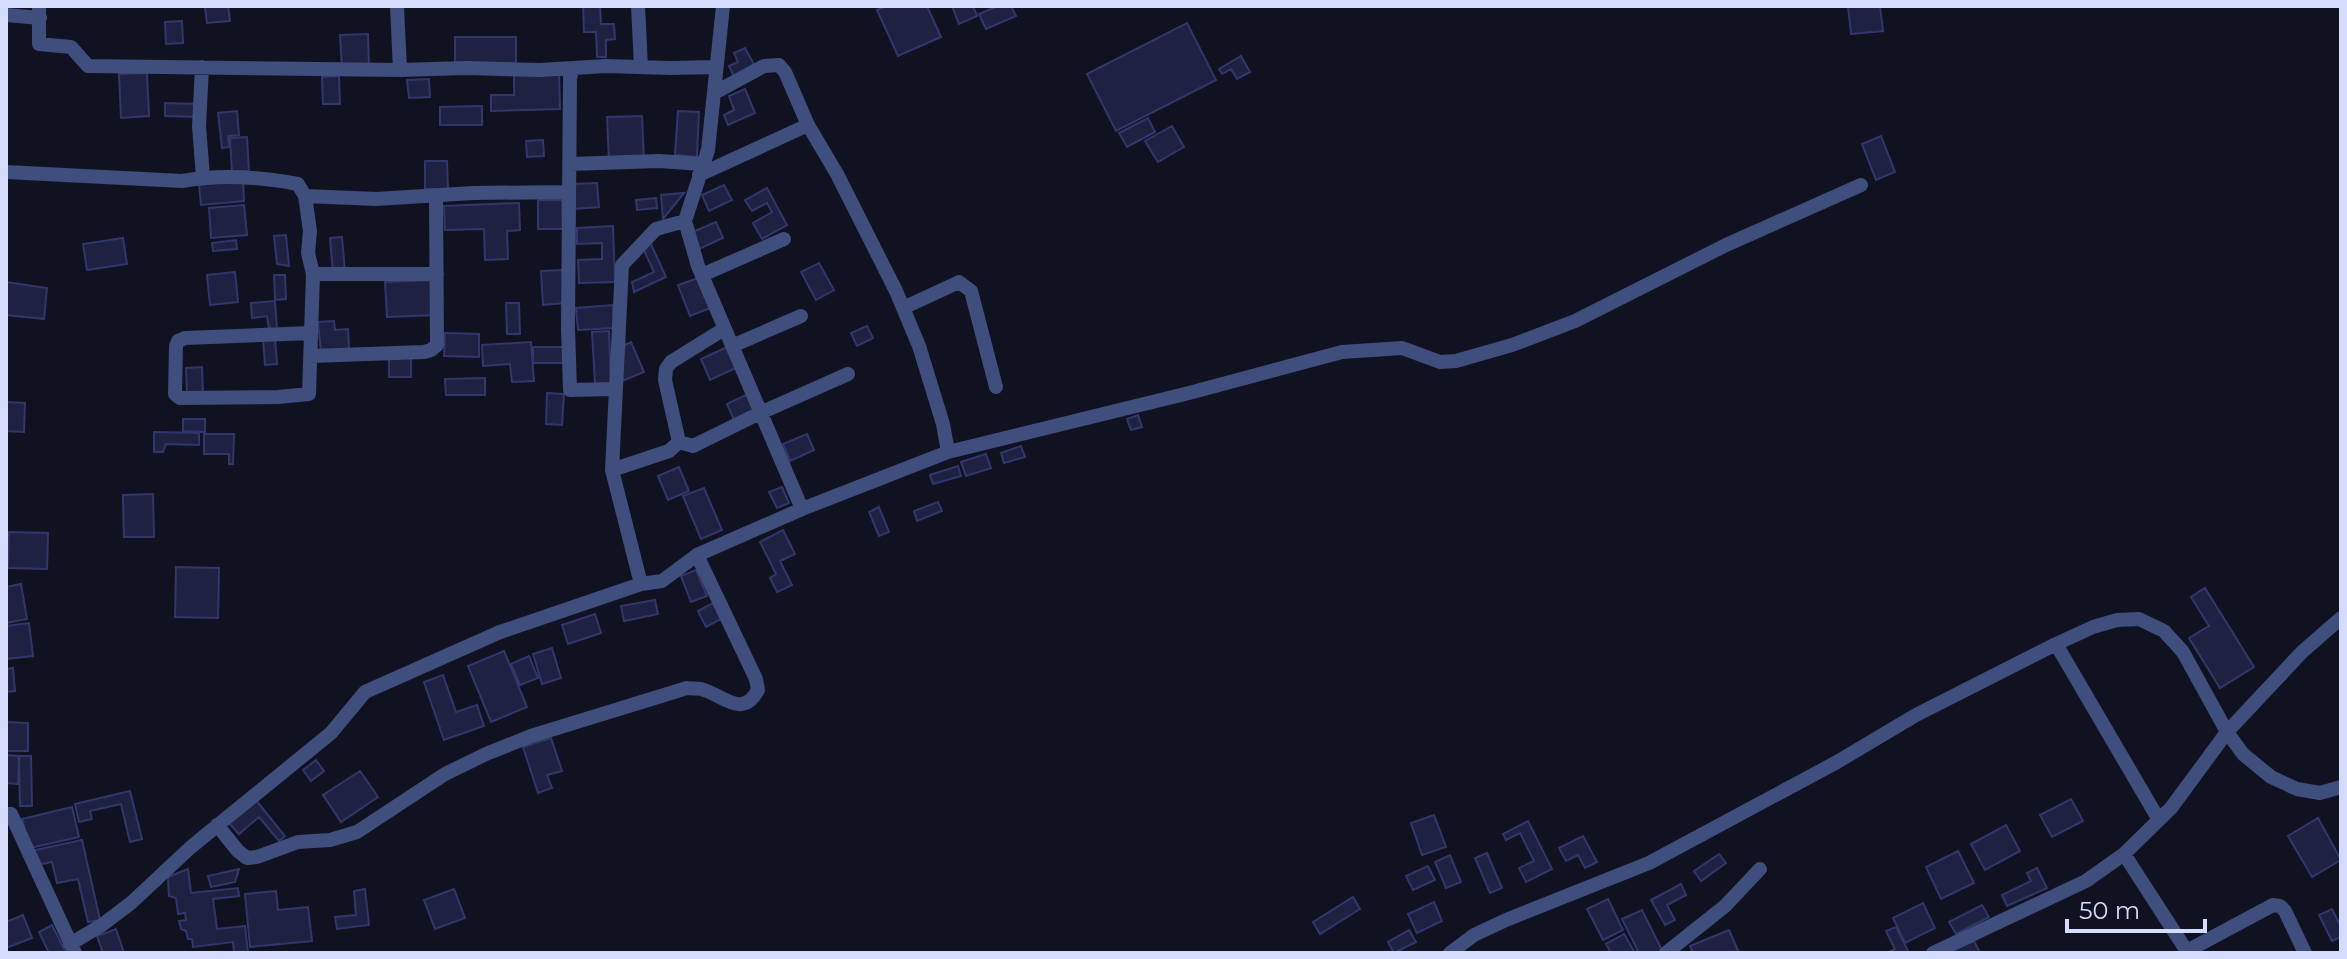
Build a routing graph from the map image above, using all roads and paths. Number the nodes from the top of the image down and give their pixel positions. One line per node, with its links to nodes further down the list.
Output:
1 (397, 6): 10 (street)
2 (638, 6): 7 (street)
3 (723, 6): 8 (street)
4 (39, 12): 5 (street); 6 (street)
5 (6, 15)
6 (202, 67): 10 (street); 16 (street)
7 (641, 67): 8 (street); 9 (street)
8 (716, 67): 11 (street)
9 (573, 68): 10 (street); 13 (street)
10 (400, 70)
11 (714, 93): 12 (street); 14 (street)
12 (808, 125): 14 (street); 26 (street)
13 (570, 164): 14 (street); 18 (street)
14 (701, 169): 21 (street)
15 (6, 172): 16 (street)
16 (203, 177): 19 (street)
17 (1861, 185): 37 (street)
18 (569, 192): 20 (street); 34 (street)
19 (305, 196): 20 (street); 23 (street)
20 (436, 196): 24 (street)
21 (685, 221): 25 (street); 34 (street)
22 (784, 239): 25 (street)
23 (313, 274): 24 (street); 29 (street)
24 (437, 274): 31 (street)
25 (702, 275): 28 (street)
26 (903, 308): 33 (street); 37 (street)
27 (801, 316): 30 (street)
28 (724, 329): 30 (street); 36 (street)
29 (310, 333): 31 (street); 31 (street)
30 (732, 346): 35 (street)
31 (311, 356)
32 (848, 374): 35 (street)
33 (996, 387)
34 (615, 389): 38 (street)
35 (760, 413): 36 (street); 39 (street)
36 (679, 442): 38 (street)
37 (948, 452): 39 (street)
38 (612, 470): 41 (street)
39 (802, 509): 40 (street)
40 (697, 555): 41 (street); 48 (street)
41 (641, 584): 48 (street)
42 (2341, 618): 44 (street)
43 (2056, 644): 44 (street); 47 (street); 53 (street)
44 (2227, 732): 45 (street); 47 (street)
45 (2341, 787)
46 (6, 814): 51 (street)
47 (2159, 820): 49 (street)
48 (217, 825): 51 (street)
49 (2124, 854): 52 (street); 55 (street)
50 (1760, 869): 54 (street)
51 (73, 949)
52 (2188, 952): 56 (street)
53 (1450, 953)
54 (1666, 953)
55 (1933, 953)
56 (2305, 953)

